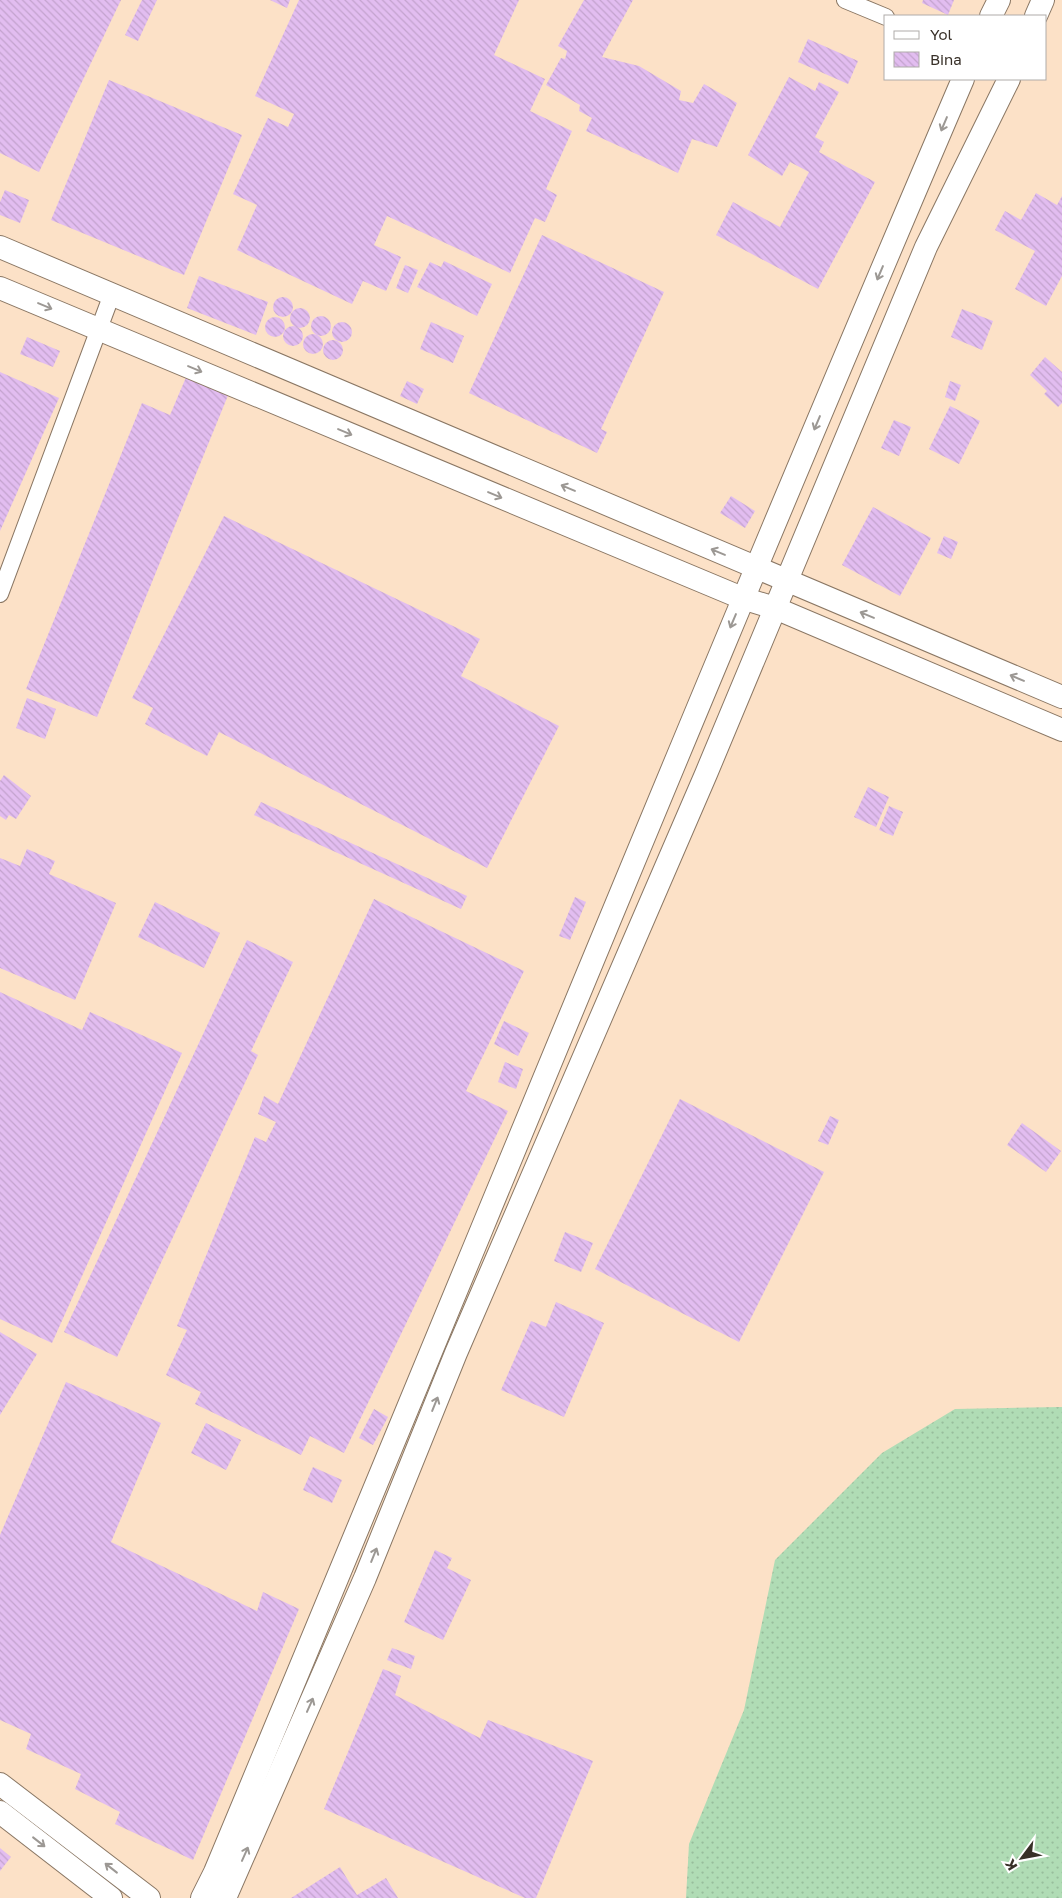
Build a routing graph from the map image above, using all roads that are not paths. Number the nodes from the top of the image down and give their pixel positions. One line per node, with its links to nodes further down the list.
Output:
1 (845, 0): 6 (street)
2 (999, 0): 4 (street)
3 (1043, 0): 5 (street)
4 (992, 15)
5 (1036, 15)
6 (884, 16)
7 (963, 80): 13 (street, one-way to 13)
8 (1009, 80): 14 (street)
9 (0, 247): 11 (street)
10 (0, 288): 12 (street, one-way to 12)
11 (112, 294): 12 (street); 13 (street, one-way to 11)
12 (99, 329): 15 (street); 16 (street, one-way to 16)
13 (755, 568): 14 (street); 16 (street)
14 (786, 581): 17 (street); 18 (street, one-way to 14)
15 (0, 594)
16 (742, 598): 17 (street); 24 (street, one-way to 24)
17 (775, 608): 19 (street); 25 (street, one-way to 17)
18 (1062, 697)
19 (1062, 730)
20 (0, 1784): 23 (street, one-way to 20)
21 (0, 1812): 22 (street, one-way to 22)
22 (111, 1898)
23 (149, 1898)
24 (202, 1898)
25 (225, 1898)

